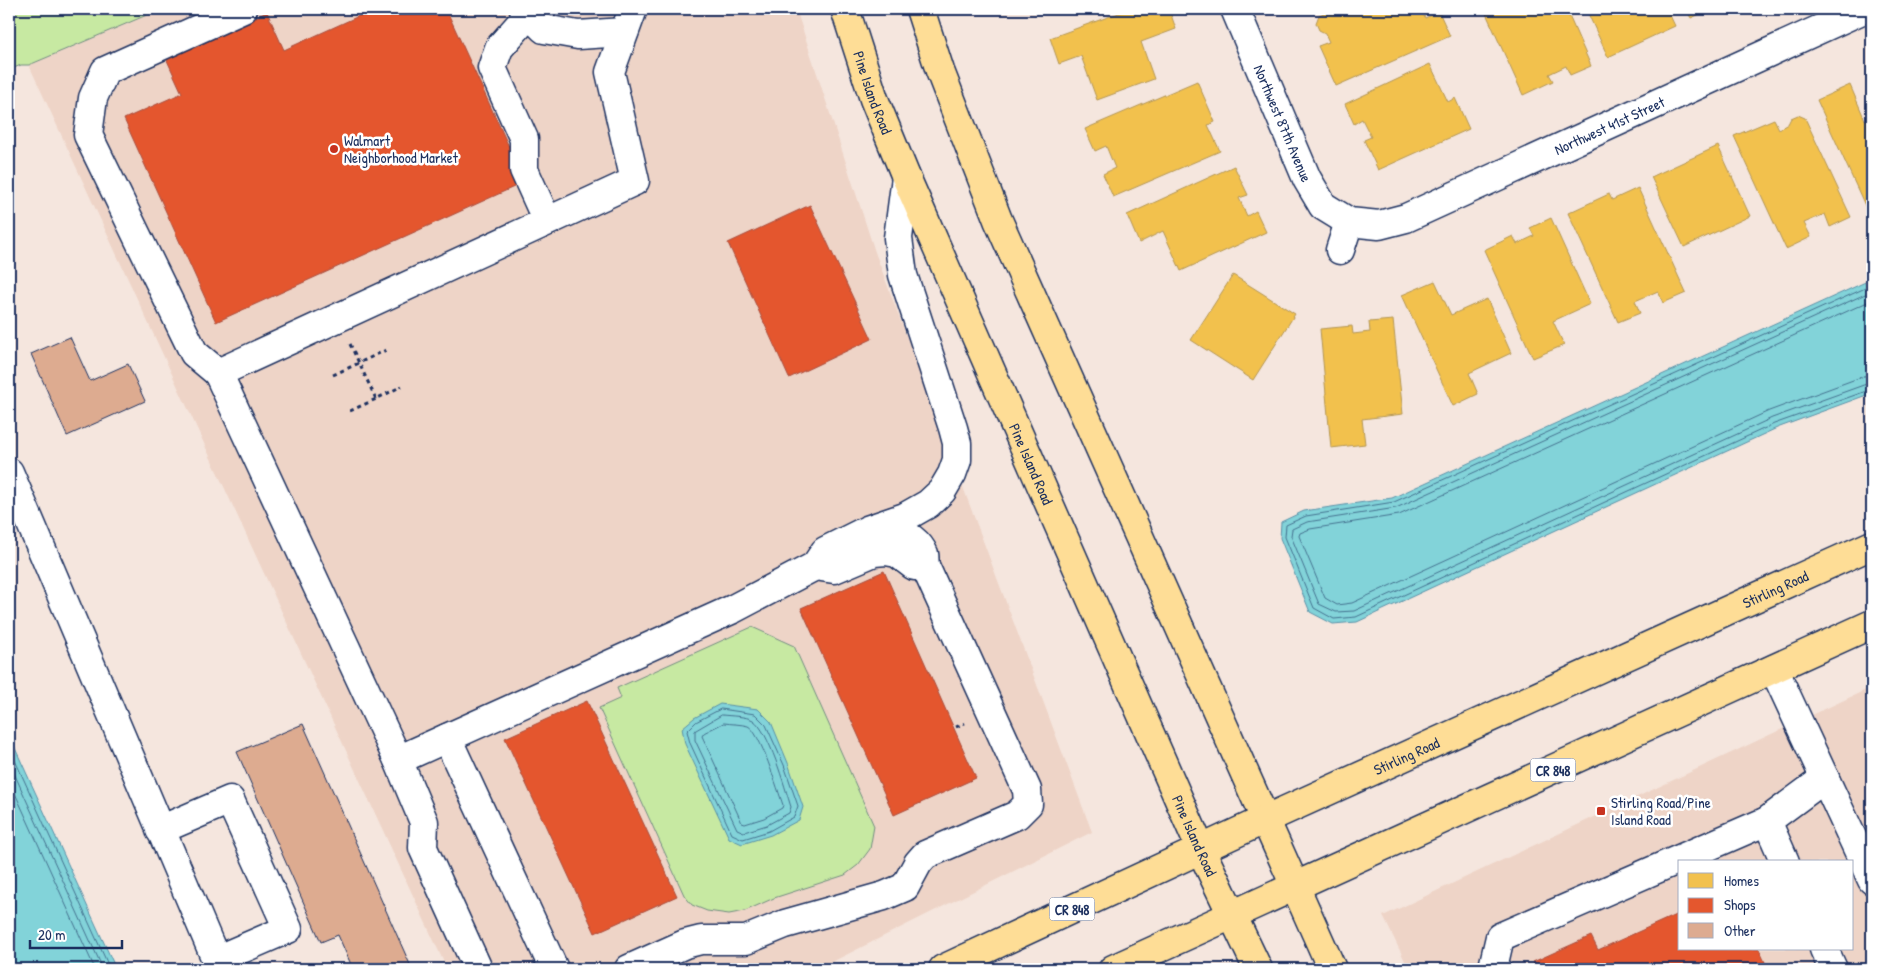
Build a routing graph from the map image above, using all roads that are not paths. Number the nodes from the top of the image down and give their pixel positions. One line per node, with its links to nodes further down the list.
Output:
1 (243, 9): 12 (street)
2 (845, 9): 8 (main road, Pine Island Road)
3 (920, 9): 23 (main road)
4 (1235, 9): 10 (street, Northwest 87th Avenue)
5 (1864, 9): 10 (street, Northwest 41st Street)
6 (526, 11): 7 (street); 9 (street)
7 (628, 20): 9 (street)
8 (906, 177): 14 (street); 26 (main road, Pine Island Road)
9 (547, 221): 12 (street)
10 (1349, 222): 11 (street)
11 (1340, 250)
12 (218, 372): 21 (street)
13 (9, 472): 25 (street)
14 (885, 525): 16 (street); 17 (street)
15 (1872, 545): 23 (main road, Stirling Road / CR 848)
16 (815, 566): 17 (street); 20 (street)
17 (925, 566): 35 (street)
18 (1872, 624): 19 (main road, CR 848)
19 (1774, 669): 22 (street); 29 (main road, CR 848)
20 (447, 738): 21 (street); 34 (street)
21 (398, 760): 33 (street)
22 (1825, 778): 24 (street); 28 (street)
23 (1266, 819): 26 (main road, Stirling Road / CR 848); 29 (main road)
24 (1767, 821): 27 (street); 40 (street)
25 (160, 830): 32 (street); 32 (street)
26 (1202, 850): 30 (main road, Pine Island Road); 36 (main road, Stirling Road / CR 848)
27 (1784, 860)
28 (1872, 880)
29 (1295, 888): 30 (main road, CR 848); 39 (main road)
30 (1233, 915): 37 (main road, CR 848); 38 (main road, Pine Island Road)
31 (1824, 950): 41 (street)
32 (218, 965)
33 (478, 969)
34 (554, 969)
35 (629, 969)
36 (943, 969)
37 (1113, 969)
38 (1258, 969)
39 (1332, 969)
40 (1497, 969)
41 (1833, 969)

